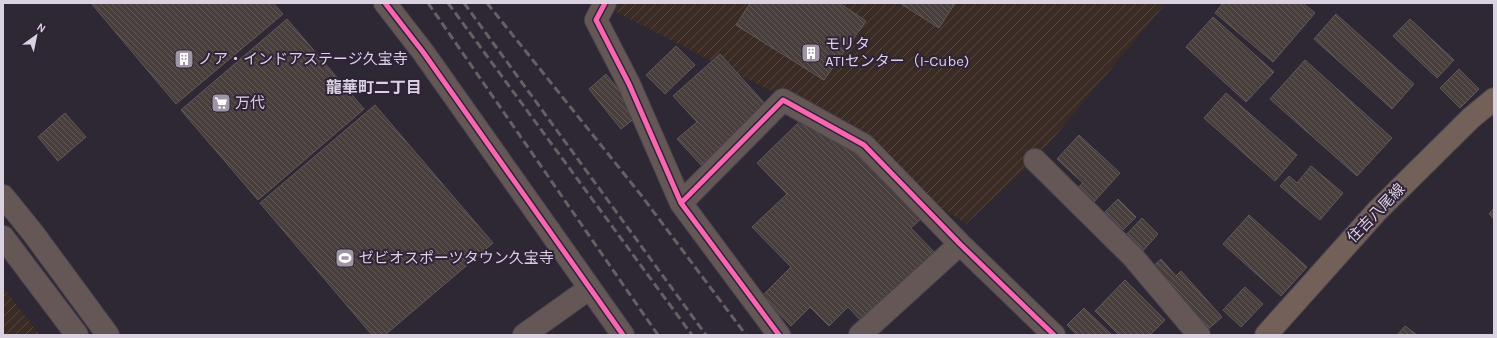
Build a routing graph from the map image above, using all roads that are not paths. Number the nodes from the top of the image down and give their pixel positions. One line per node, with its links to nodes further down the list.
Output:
1 (385, 3): 9 (street)
2 (605, 3): 6 (street)
3 (1494, 99): 18 (main road, 住吉八尾線)
4 (1035, 160): 17 (street)
5 (3, 196): 11 (street)
6 (681, 203): 8 (street); 14 (street)
7 (3, 236): 10 (street)
8 (960, 244): 15 (street); 16 (street)
9 (590, 288): 12 (street); 13 (street)
10 (76, 335)
11 (108, 335)
12 (524, 335)
13 (623, 335)
14 (779, 335)
15 (860, 335)
16 (1054, 335)
17 (1199, 335)
18 (1266, 335)

